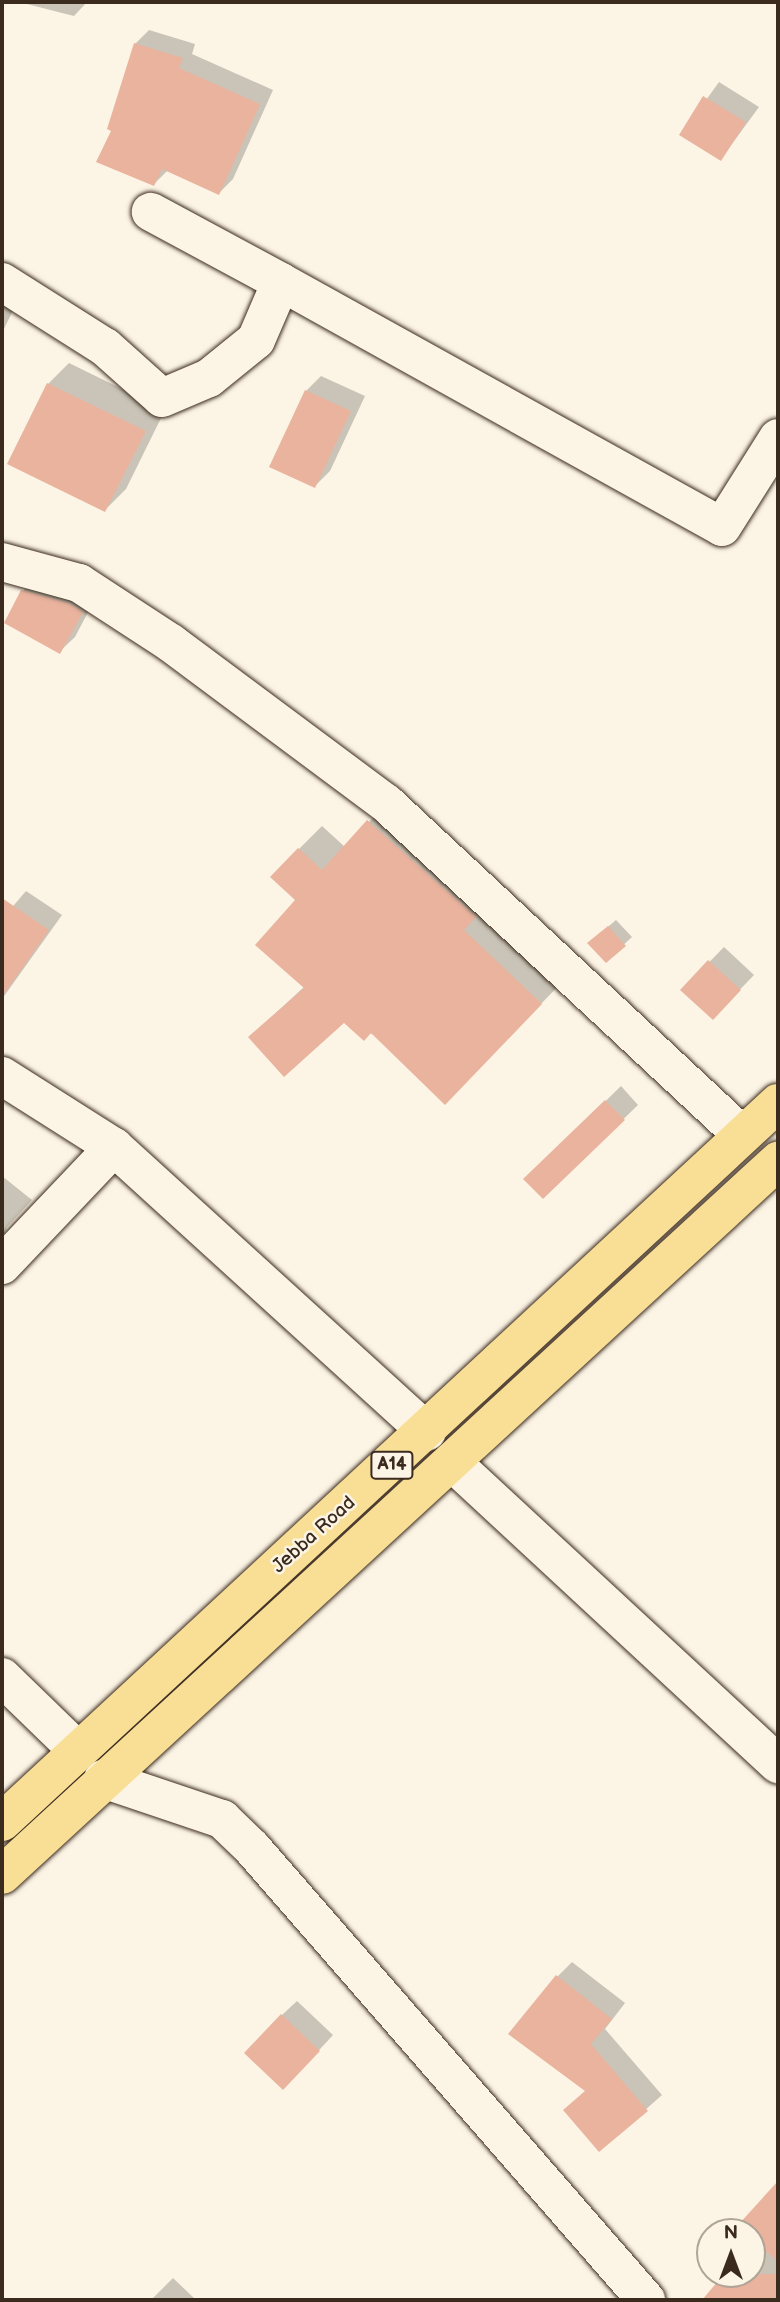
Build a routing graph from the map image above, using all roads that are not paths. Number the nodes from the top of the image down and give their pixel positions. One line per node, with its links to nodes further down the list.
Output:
1 (151, 212): 3 (street)
2 (2, 282): 3 (street)
3 (281, 282): 4 (street)
4 (778, 438)
5 (2, 562): 8 (street)
6 (2, 1076): 9 (street)
7 (778, 1103): 8 (highway, Jebba Road / A14)
8 (742, 1135): 12 (highway, Jebba Road / A14)
9 (114, 1147): 11 (street); 12 (street)
10 (778, 1161): 13 (highway, A14)
11 (2, 1265)
12 (427, 1432): 15 (highway, Jebba Road / A14)
13 (454, 1464): 16 (street); 17 (highway, A14)
14 (2, 1677): 15 (street)
15 (77, 1750): 18 (highway, Jebba Road / A14)
16 (778, 1764)
17 (103, 1779): 19 (highway, A14); 20 (street)
18 (2, 1822)
19 (2, 1875)
20 (646, 2300)

